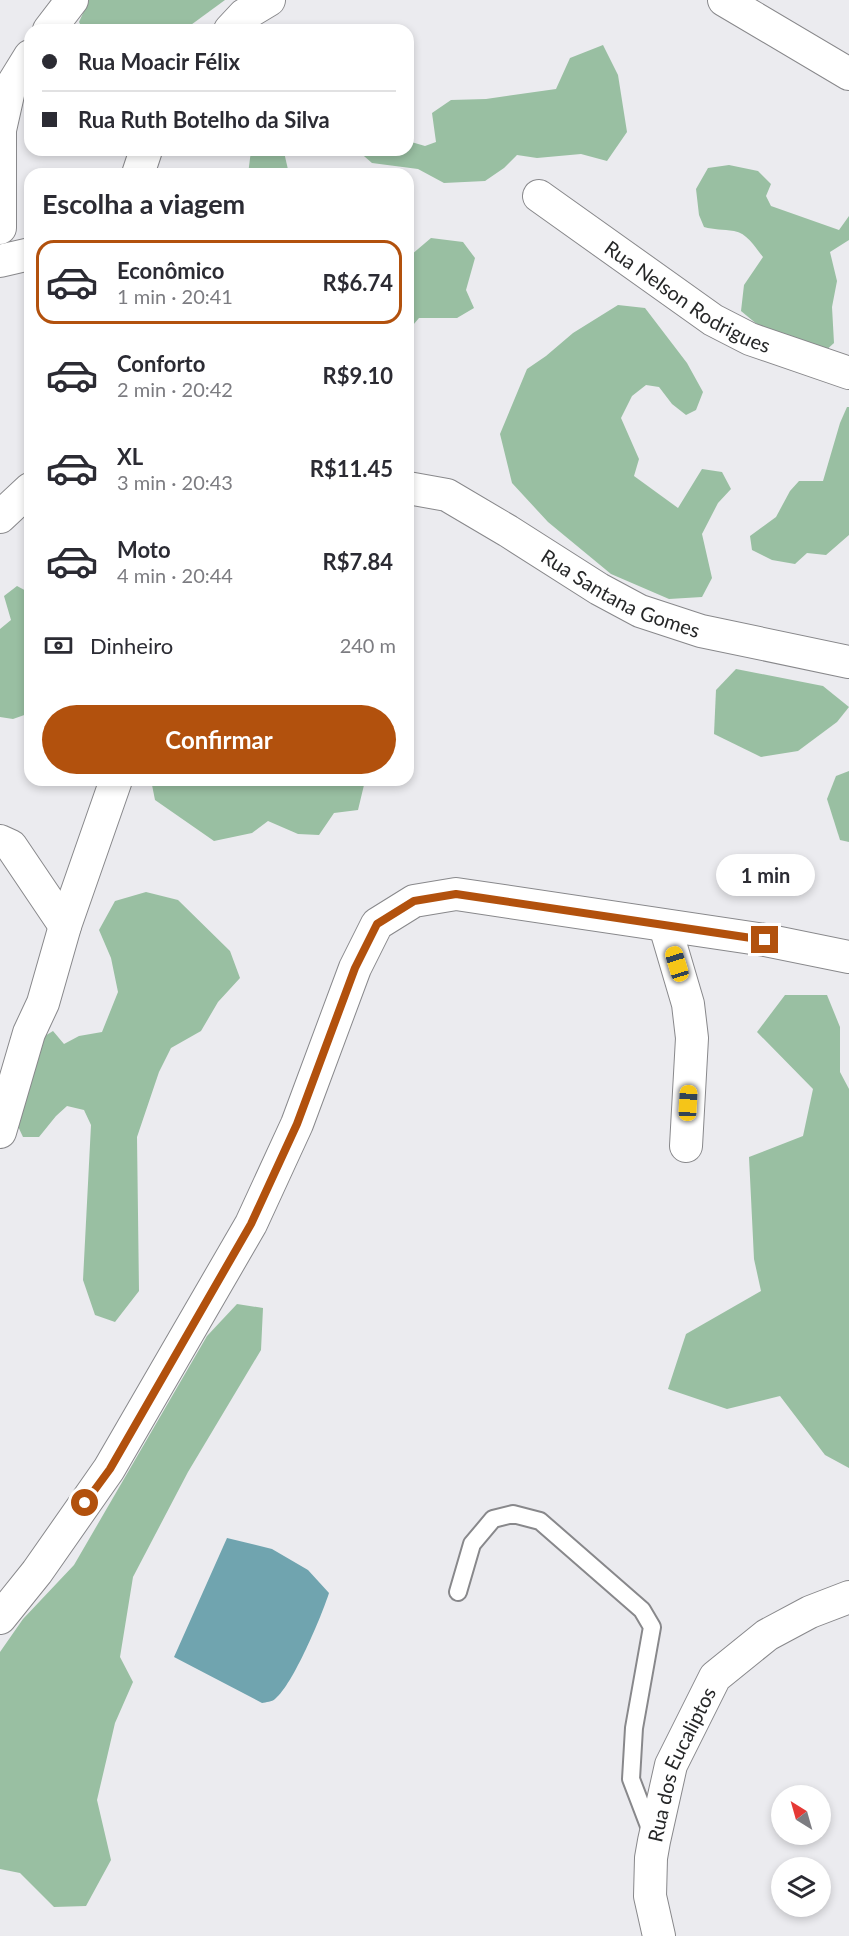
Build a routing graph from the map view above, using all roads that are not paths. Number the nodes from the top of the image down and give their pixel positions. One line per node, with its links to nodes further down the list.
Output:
1 (72, 0): 4 (street)
2 (268, 0): 5 (street)
3 (724, 0): 7 (street)
4 (54, 24)
5 (236, 24)
6 (24, 66): 9 (street)
7 (849, 74)
8 (539, 196): 12 (street, Rua Nelson Rodrigues)
9 (0, 228)
10 (24, 255): 11 (street)
11 (0, 261)
12 (849, 373)
13 (414, 489): 16 (street, Rua Santana Gomes)
14 (24, 495): 15 (street)
15 (0, 517)
16 (849, 662)
17 (114, 786): 19 (street)
18 (0, 841): 19 (street)
19 (65, 926): 22 (street)
20 (665, 926): 21 (street); 23 (street); 26 (street)
21 (849, 957)
22 (0, 1132)
23 (686, 1146)
24 (458, 1592): 27 (lane)
25 (849, 1597): 27 (street, Rua dos Eucaliptos)
26 (0, 1618)
27 (654, 1840): 28 (street, Rua dos Eucaliptos)
28 (659, 1936)

